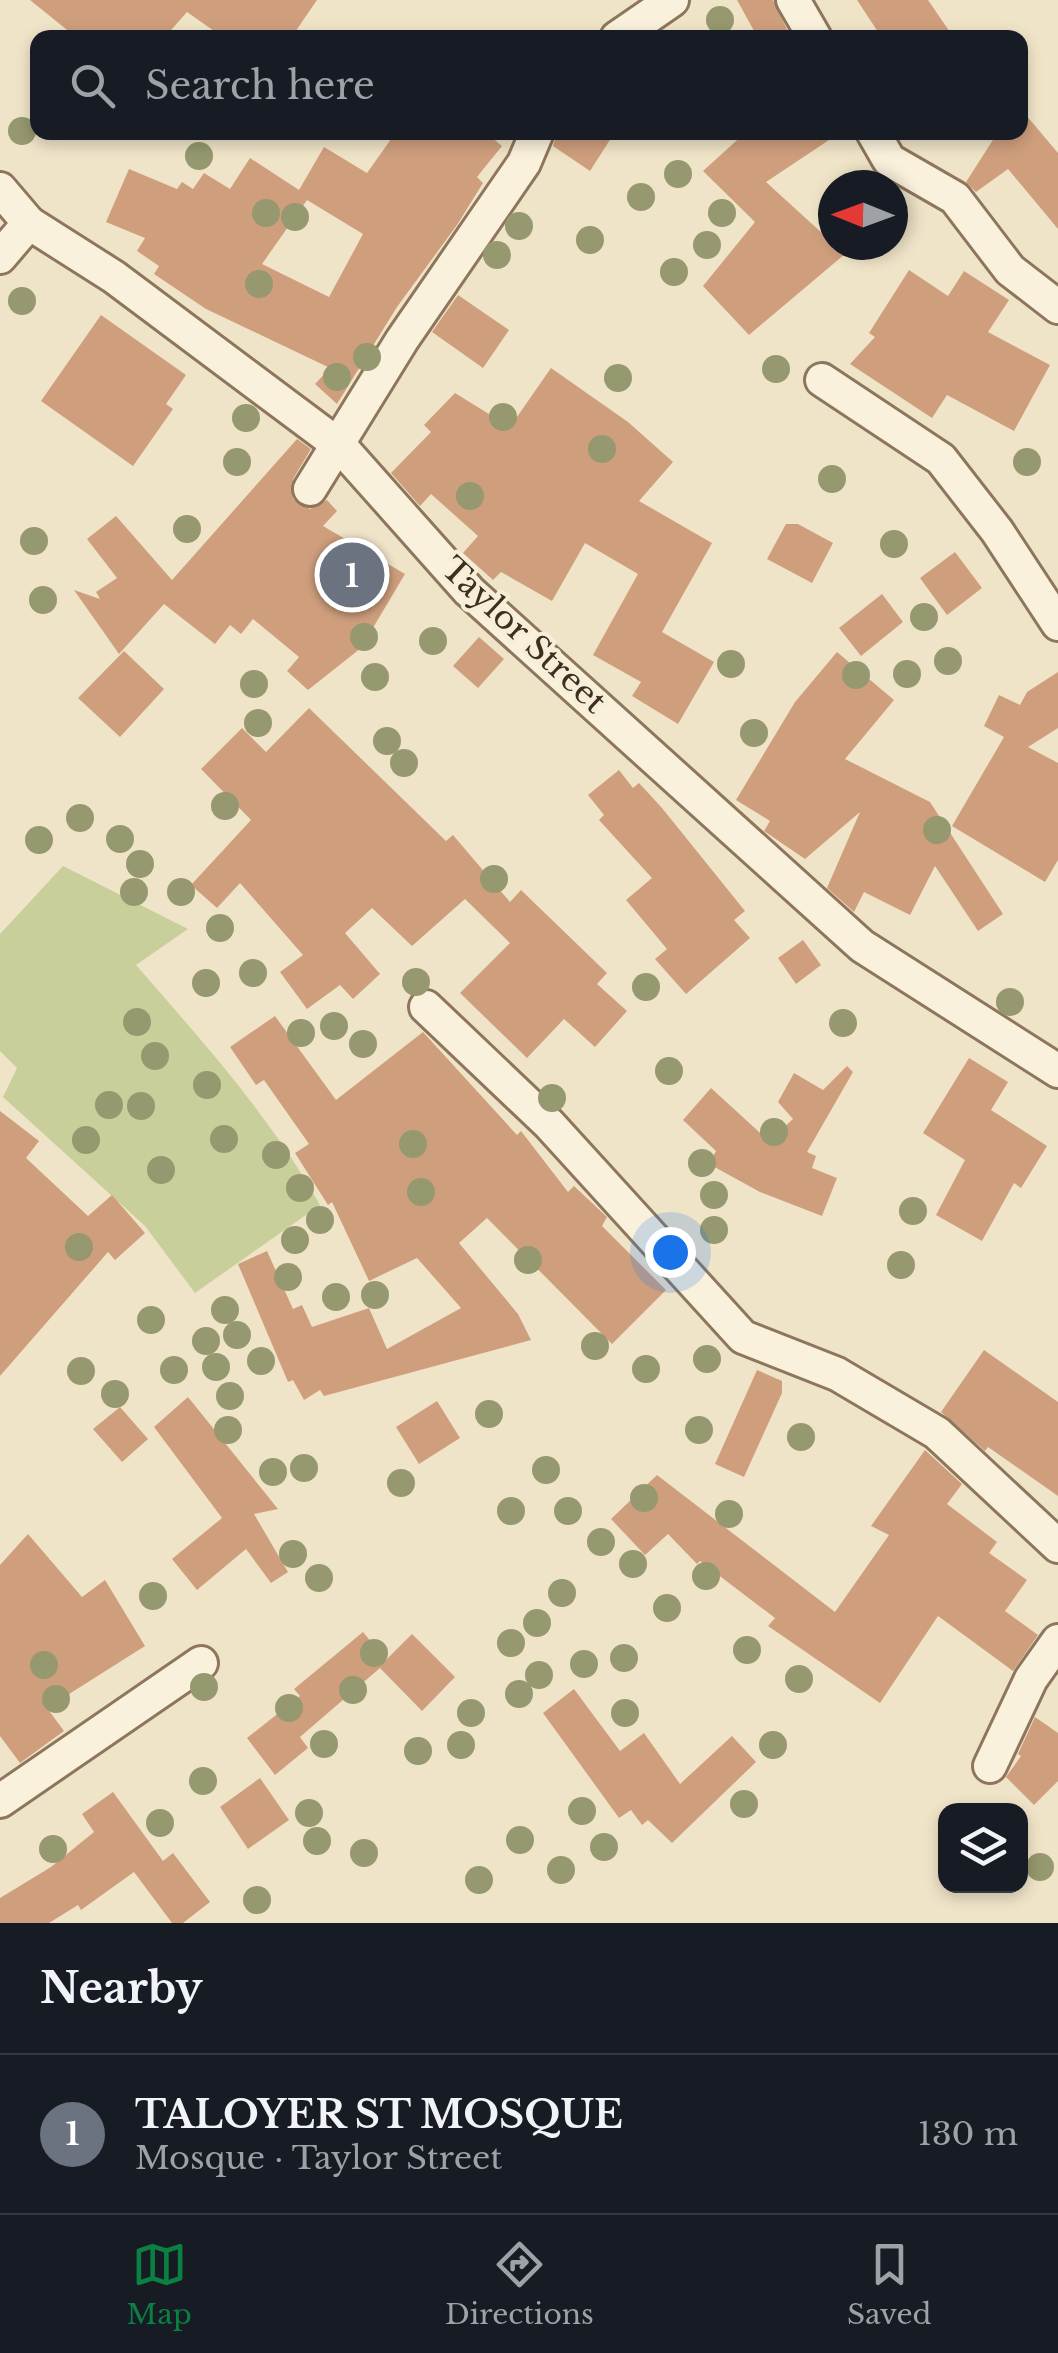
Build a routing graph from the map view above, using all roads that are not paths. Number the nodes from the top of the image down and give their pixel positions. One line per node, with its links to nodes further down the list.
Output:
1 (672, 0): 3 (street)
2 (793, 0): 4 (street)
3 (629, 30)
4 (811, 30)
5 (534, 140): 12 (street)
6 (878, 140): 10 (street)
7 (0, 189): 8 (street, Taylor Street)
8 (29, 222): 9 (street); 12 (street, Taylor Street)
9 (0, 257)
10 (1058, 306)
11 (822, 380): 14 (street)
12 (340, 446): 13 (street); 16 (street, Taylor Street)
13 (310, 490)
14 (1058, 624)
15 (426, 1008): 17 (street)
16 (1058, 1071)
17 (1058, 1546)
18 (1058, 1641): 20 (street)
19 (201, 1663): 23 (street)
20 (1031, 1679): 21 (street); 22 (street)
21 (1058, 1698)
22 (990, 1766)
23 (0, 1801)

